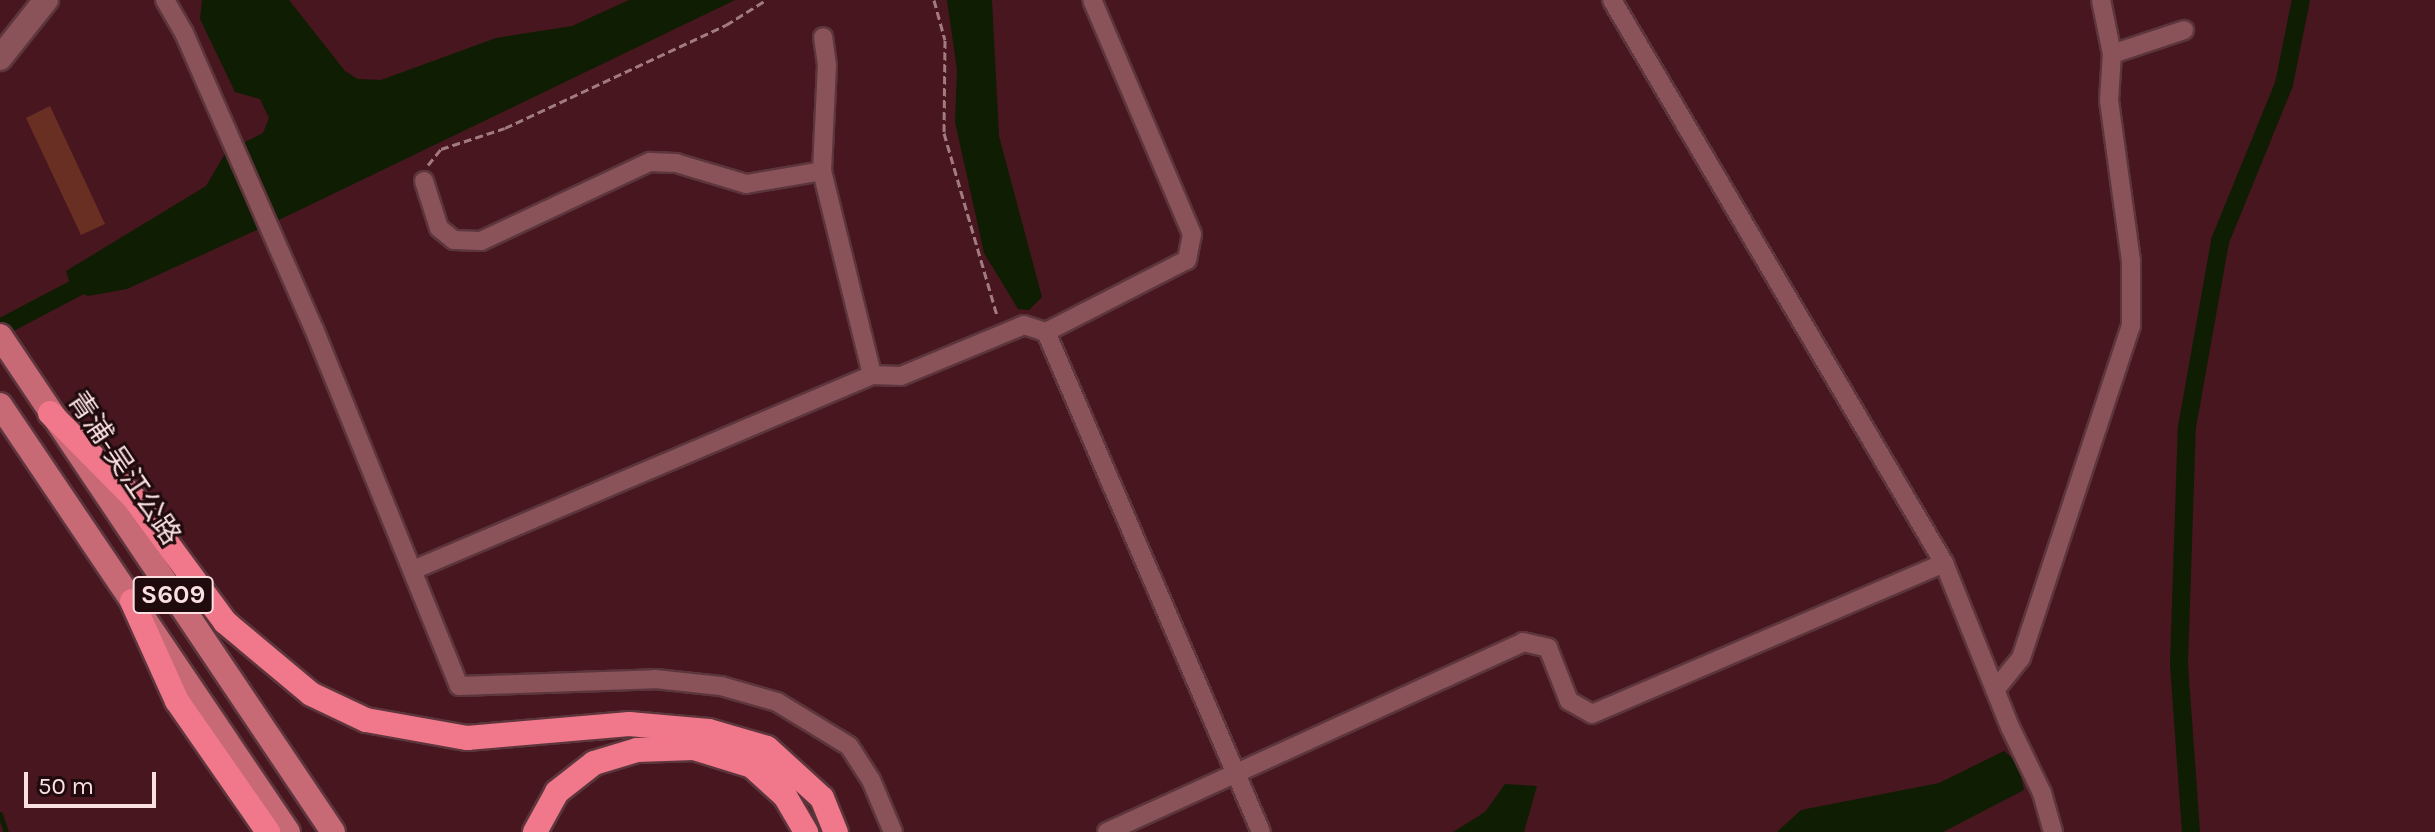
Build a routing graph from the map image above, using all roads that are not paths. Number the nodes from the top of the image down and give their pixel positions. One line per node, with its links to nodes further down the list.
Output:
1 (46, 0): 9 (street)
2 (165, 0): 18 (street)
3 (1092, 0): 12 (street)
4 (1612, 0): 17 (street)
5 (2101, 0): 8 (street)
6 (2184, 30): 8 (street)
7 (823, 37): 10 (street)
8 (2112, 54): 20 (street)
9 (0, 58)
10 (822, 171): 11 (street); 14 (street)
11 (424, 181)
12 (1046, 332): 14 (street); 21 (street)
13 (0, 336): 16 (main road, 青浦-吴江公路 / S609)
14 (872, 375): 18 (street)
15 (0, 405): 19 (main road, S609)
16 (50, 413): 24 (main road, 青浦-吴江公路 / S609); 27 (highway)
17 (1944, 563): 20 (street); 21 (street)
18 (413, 570): 28 (street)
19 (132, 601): 22 (highway); 23 (main road, S609)
20 (1995, 690): 31 (street)
21 (1234, 774): 29 (street); 30 (street)
22 (268, 832)
23 (288, 832)
24 (333, 832)
25 (535, 832): 26 (highway)
26 (806, 832)
27 (836, 832)
28 (893, 832)
29 (1107, 832)
30 (1261, 832)
31 (2053, 832)

